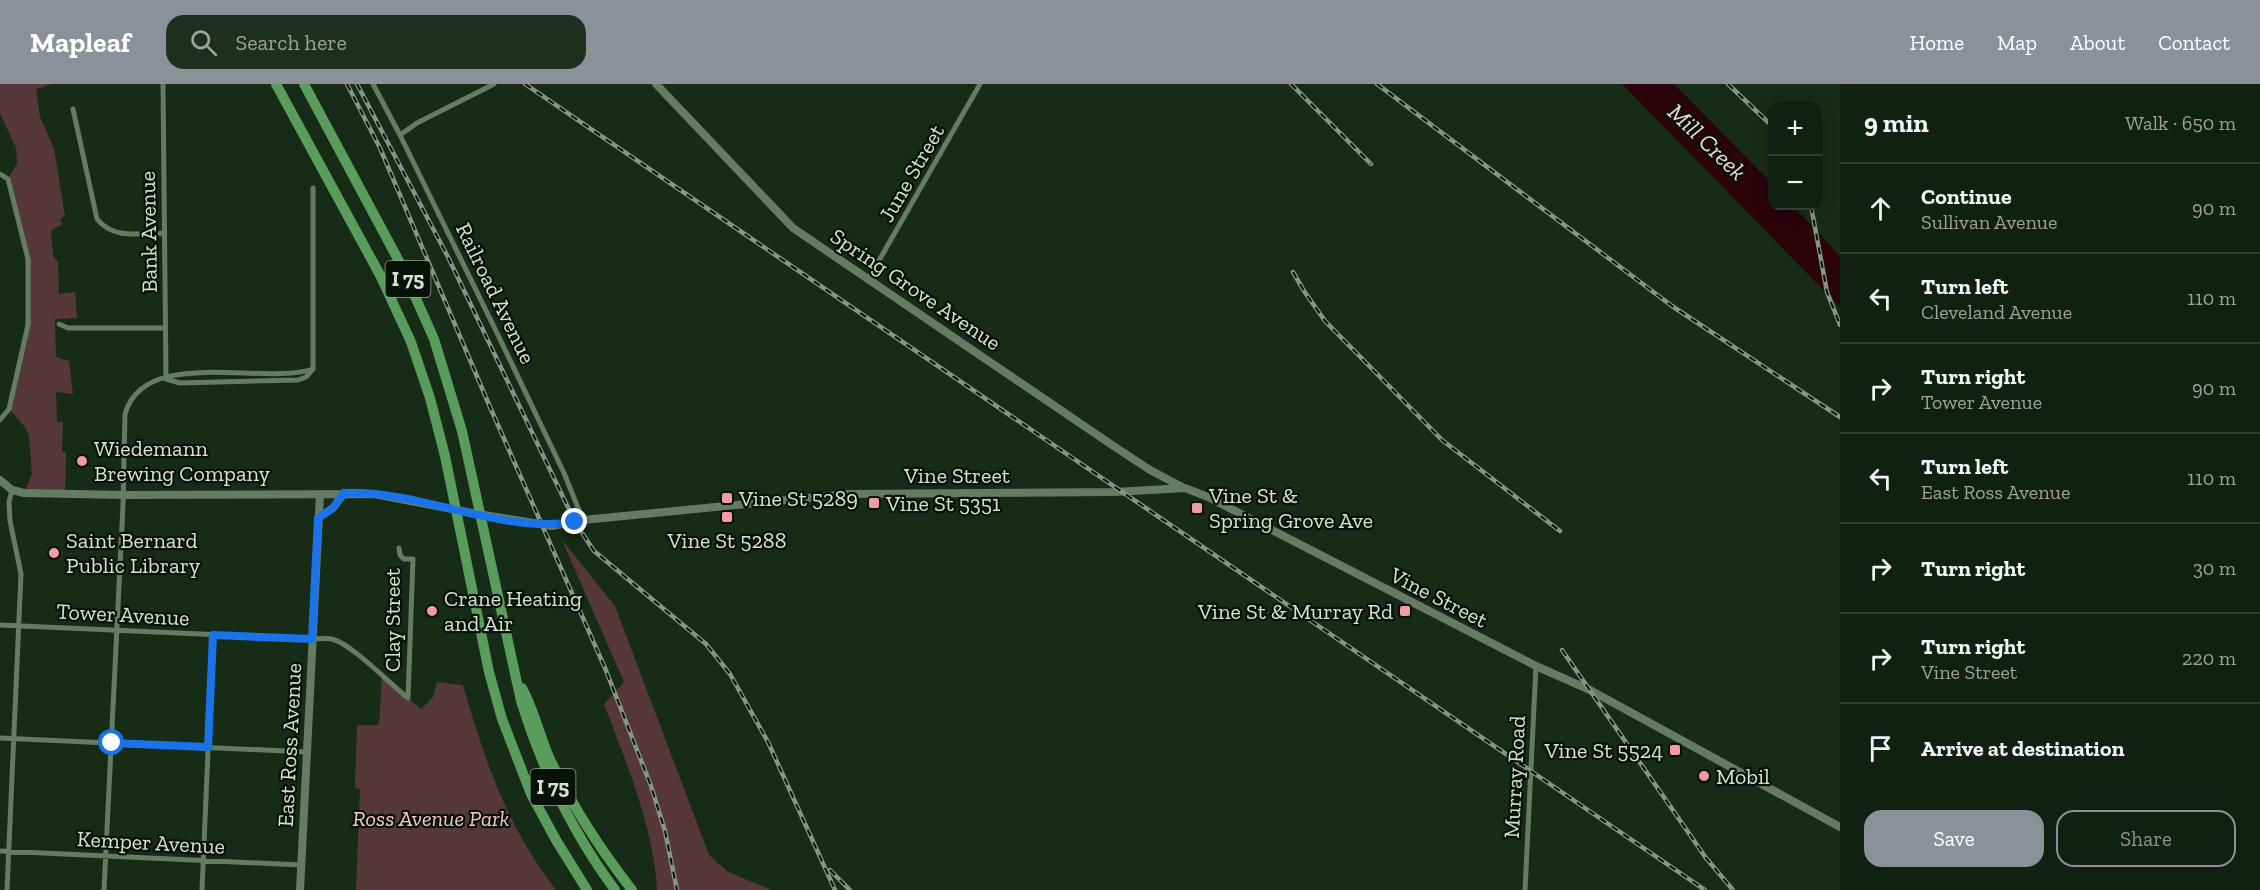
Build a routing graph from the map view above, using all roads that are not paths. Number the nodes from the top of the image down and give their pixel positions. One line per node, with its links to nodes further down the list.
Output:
1 (164, 84): 12 (street, Bank Avenue)
2 (276, 84): 51 (highway, I 75)
3 (304, 84): 35 (highway, I 75)
4 (373, 84): 9 (street, Railroad Avenue)
5 (494, 84): 9 (street)
6 (656, 84): 13 (main road, Spring Grove Avenue)
7 (980, 84): 13 (street, June Street)
8 (73, 109): 12 (street)
9 (400, 135): 26 (street, Railroad Avenue)
10 (0, 174): 18 (street)
11 (313, 188): 16 (street)
12 (164, 233): 15 (street, Bank Avenue)
13 (869, 278): 20 (main road, Spring Grove Avenue)
14 (59, 324): 15 (street)
15 (165, 328): 17 (street, Bank Avenue)
16 (313, 369): 17 (street); 17 (street)
17 (166, 379): 23 (street)
18 (0, 420)
19 (0, 480): 21 (main road)
20 (1185, 488): 26 (main road, Vine Street); 34 (main road, Vine Street)
21 (12, 490): 23 (main road, Vine Street); 29 (street)
22 (344, 493): 24 (main road, Vine Street); 25 (main road); 26 (main road, Vine Street)
23 (123, 495): 24 (main road, Vine Street); 30 (street)
24 (320, 495): 25 (main road, East Ross Avenue)
25 (318, 518): 32 (main road, East Ross Avenue)
26 (583, 520)
27 (399, 548): 33 (street, Clay Street)
28 (0, 625): 29 (street, Tower Avenue)
29 (20, 626): 30 (street, Tower Avenue); 37 (street)
30 (117, 629): 31 (street, Tower Avenue); 38 (street)
31 (213, 635): 32 (street, Tower Avenue); 39 (street)
32 (312, 639): 33 (street, Tower Avenue); 40 (main road, East Ross Avenue)
33 (351, 649)
34 (1536, 666): 41 (main road, Vine Street); 54 (street, Murray Road)
35 (515, 673): 52 (highway, I 75); 53 (highway)
36 (0, 738): 37 (street)
37 (14, 739): 38 (street); 43 (street)
38 (112, 743): 39 (street); 44 (street)
39 (208, 747): 40 (street); 45 (street)
40 (308, 752): 46 (main road, East Ross Avenue)
41 (1840, 827)
42 (0, 851): 43 (street, Kemper Avenue)
43 (9, 851): 44 (street, Kemper Avenue); 47 (street)
44 (105, 855): 45 (street, Kemper Avenue); 48 (street)
45 (203, 861): 46 (street, Kemper Avenue); 49 (street)
46 (301, 865): 50 (main road, East Ross Avenue)
47 (7, 890)
48 (104, 890)
49 (202, 890)
50 (300, 890)
51 (587, 890)
52 (615, 890)
53 (632, 890)
54 (1525, 890)

